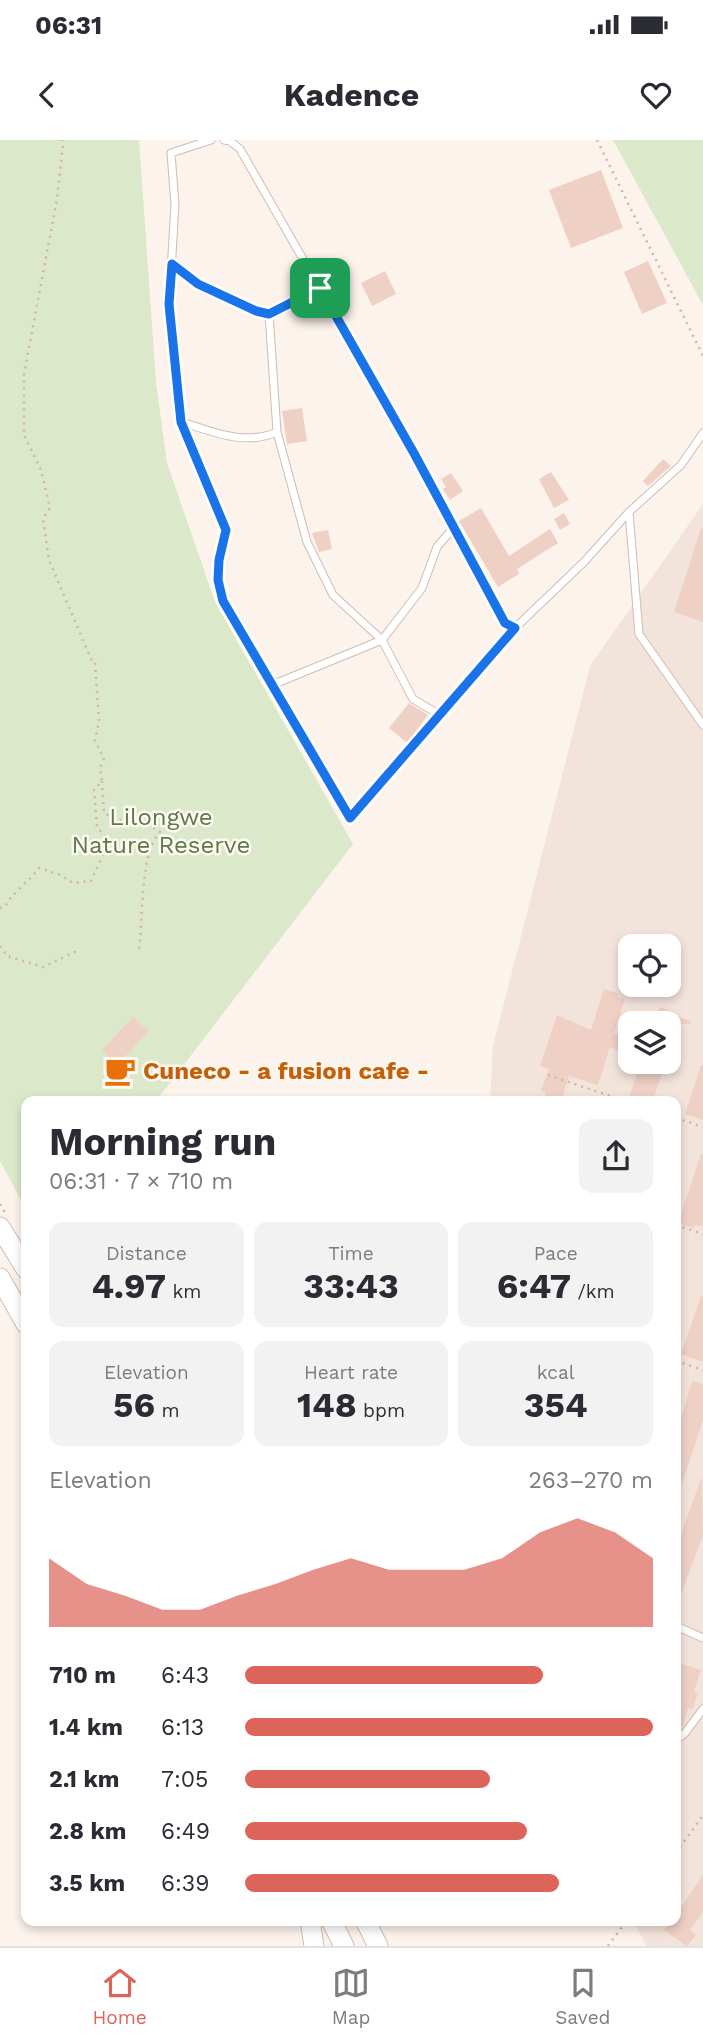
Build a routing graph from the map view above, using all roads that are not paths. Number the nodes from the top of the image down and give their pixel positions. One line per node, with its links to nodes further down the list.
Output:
1 (211, 140): 3 (lane)
2 (224, 140): 4 (lane)
3 (172, 264): 5 (lane); 6 (lane)
4 (320, 288): 5 (lane); 10 (lane)
5 (269, 314): 7 (lane)
6 (181, 422): 7 (lane); 13 (lane)
7 (277, 432): 12 (lane)
8 (703, 433): 9 (lane)
9 (629, 512): 11 (lane); 15 (lane)
10 (454, 527): 11 (lane); 12 (lane)
11 (515, 628): 14 (lane)
12 (382, 640): 13 (lane); 14 (lane)
13 (272, 685): 14 (lane)
14 (440, 715)
15 (703, 725)
16 (0, 1227): 17 (main road)
17 (21, 1261)
18 (0, 1278): 19 (main road)
19 (21, 1315)
20 (681, 1628): 21 (lane)
21 (703, 1638)
22 (703, 1709): 23 (lane)
23 (681, 1737)
24 (311, 1926): 27 (main road)
25 (334, 1926): 28 (main road)
26 (368, 1926): 29 (main road)
27 (314, 1946)
28 (344, 1946)
29 (378, 1946)

